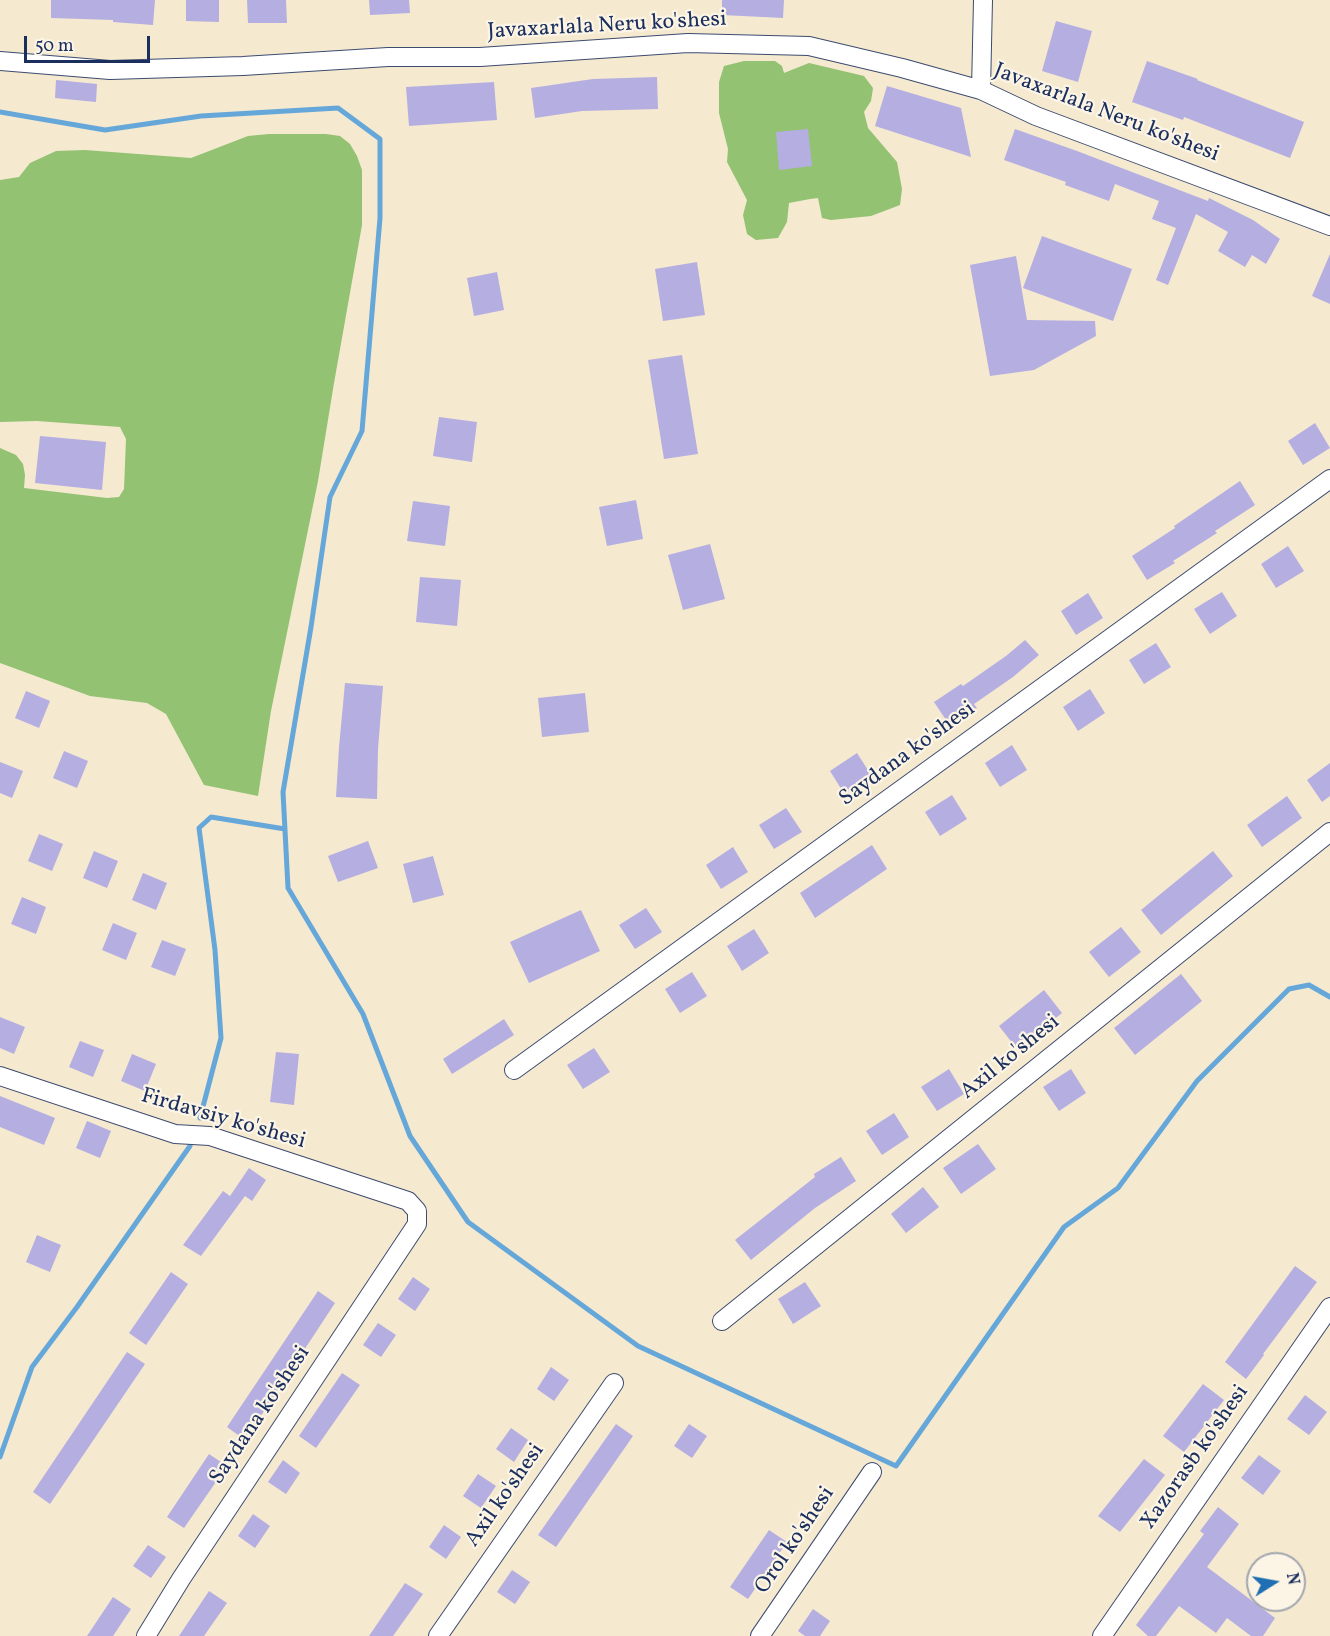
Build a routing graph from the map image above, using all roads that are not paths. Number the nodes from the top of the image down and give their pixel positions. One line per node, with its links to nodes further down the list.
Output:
1 (983, 0): 3 (street)
2 (0, 61): 3 (street, Javaxarlala Neru ko'shesi)
3 (981, 90): 4 (street, Javaxarlala Neru ko'shesi)
4 (1330, 226)
5 (1330, 479): 7 (street, Saydana ko'shesi)
6 (1330, 832): 11 (street, Axil ko'shesi)
7 (514, 1070)
8 (0, 1076): 9 (street, Firdavsiy ko'shesi)
9 (417, 1224): 14 (street, Saydana ko'shesi)
10 (1330, 1307): 17 (street, Xazorasb ko'shesi)
11 (722, 1321)
12 (614, 1383): 15 (street, Axil ko'shesi)
13 (872, 1472): 16 (street, Orol ko'shesi)
14 (146, 1636)
15 (438, 1636)
16 (760, 1636)
17 (1102, 1636)

